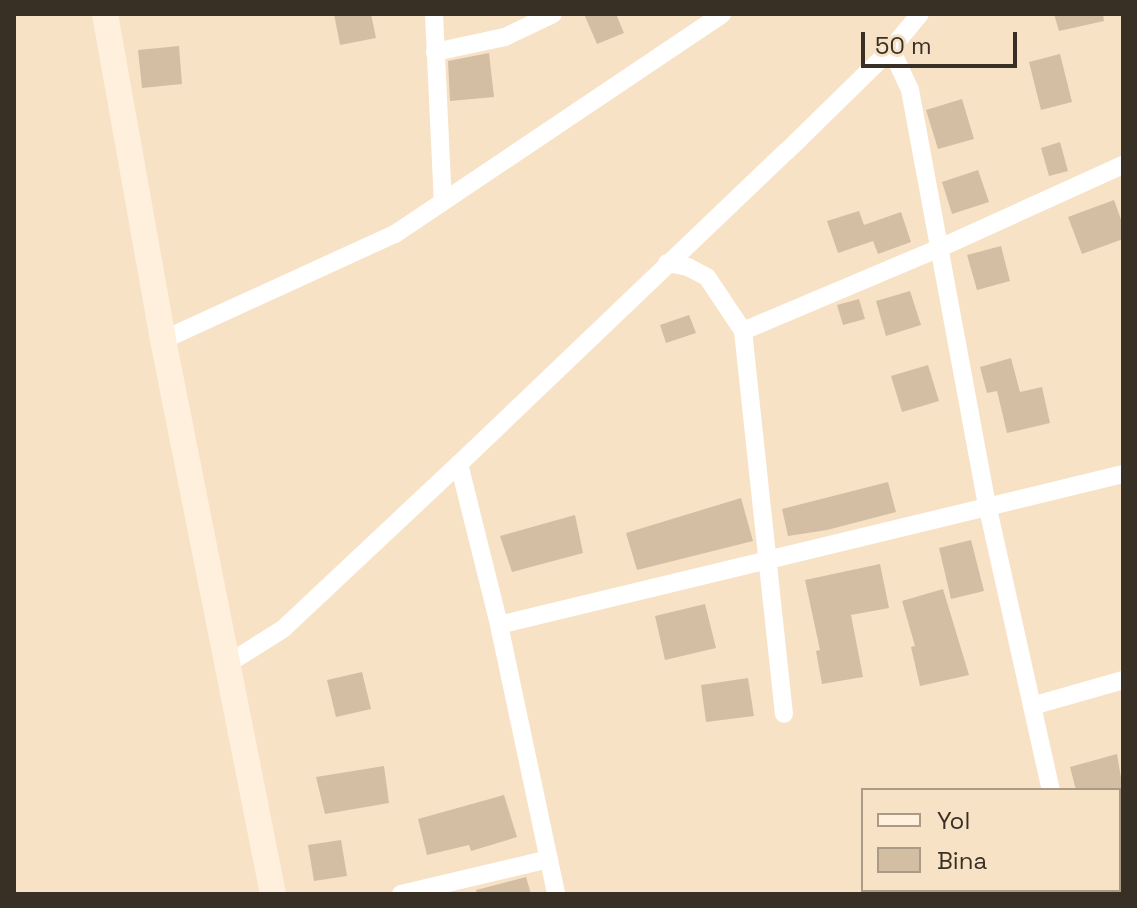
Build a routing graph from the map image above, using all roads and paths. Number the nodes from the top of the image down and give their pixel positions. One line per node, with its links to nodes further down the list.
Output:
1 (105, 14): 13 (street)
2 (434, 14): 7 (street)
3 (553, 14): 7 (street)
4 (722, 14): 9 (street)
5 (920, 14): 6 (street)
6 (891, 49): 10 (street); 11 (street)
7 (435, 52): 9 (street)
8 (1123, 165): 10 (street)
9 (443, 202): 13 (street)
10 (942, 247): 12 (street); 16 (street)
11 (667, 263): 12 (street); 14 (street)
12 (743, 331): 17 (street)
13 (163, 340): 19 (street)
14 (459, 464): 18 (street); 19 (street)
15 (1123, 474): 16 (street)
16 (988, 509): 17 (street); 21 (street)
17 (766, 561): 18 (street); 22 (street)
18 (499, 625): 24 (street)
19 (229, 663): 25 (street)
20 (1123, 680): 21 (street)
21 (1032, 706): 23 (street)
22 (784, 714)
23 (1051, 788)
24 (549, 859): 26 (street); 27 (street)
25 (273, 894)
26 (401, 894)
27 (556, 894)

